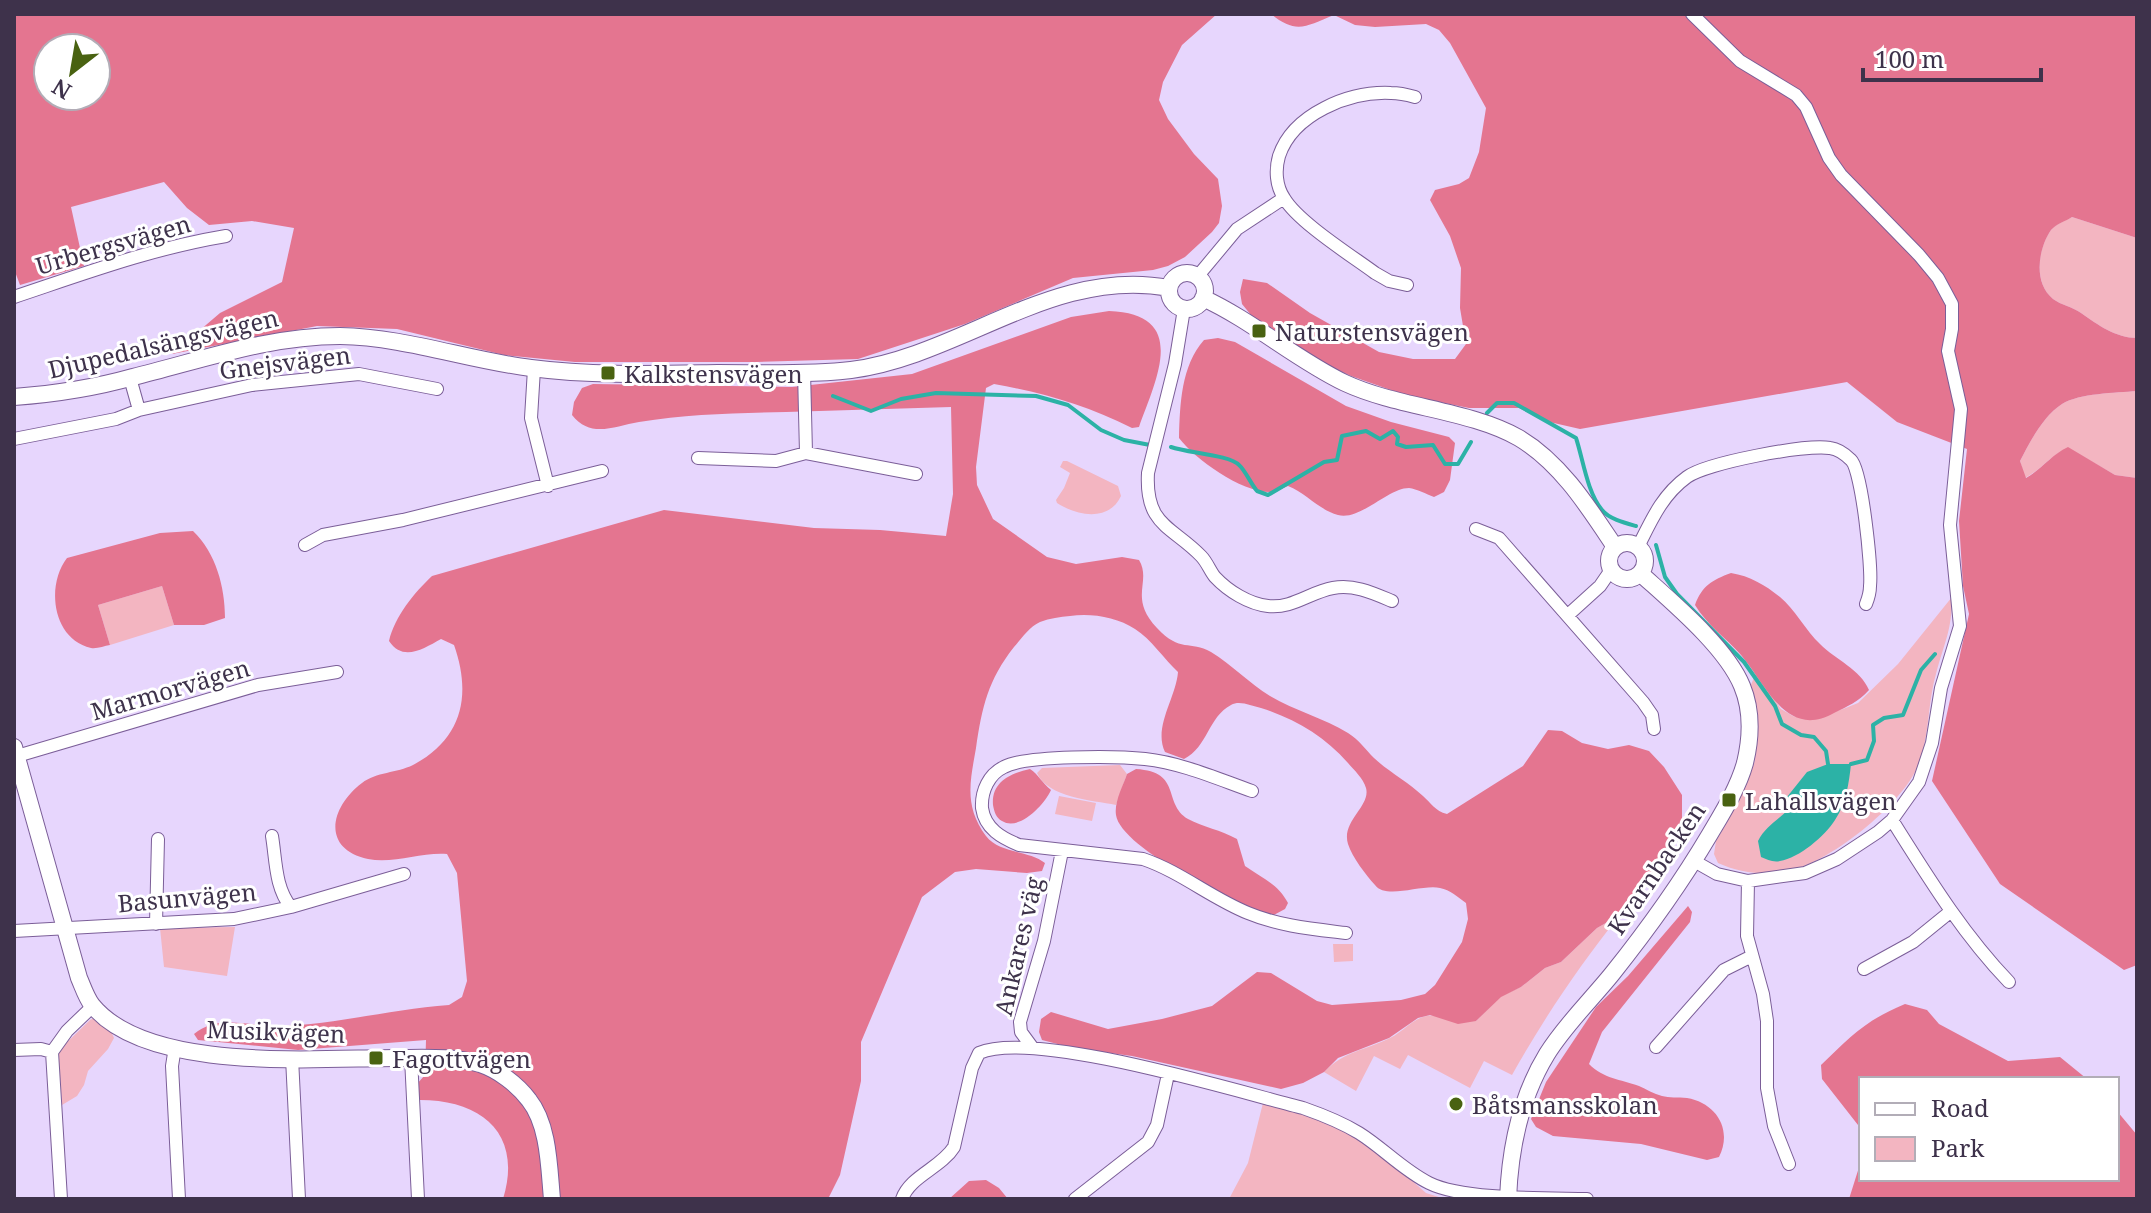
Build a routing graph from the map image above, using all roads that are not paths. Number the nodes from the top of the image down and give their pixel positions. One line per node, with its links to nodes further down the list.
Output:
1 (1692, 14): 36 (street)
2 (1415, 97): 3 (street)
3 (1284, 198): 5 (street); 6 (street)
4 (226, 236): 8 (street, Urbergsvägen)
5 (1197, 277): 7 (street); 9 (street)
6 (1407, 285)
7 (1169, 288): 10 (street); 12 (street, Djupedalsängsvägen)
8 (14, 297)
9 (1203, 298): 10 (street); 25 (street)
10 (1184, 309): 29 (street)
11 (534, 369): 12 (street, Djupedalsängsvägen); 13 (street, Djupedalsängsvägen); 22 (street)
12 (804, 371): 18 (street)
13 (130, 378): 15 (street, Djupedalsängsvägen); 16 (street)
14 (437, 389): 16 (street, Gnejsvägen)
15 (14, 397)
16 (139, 410): 17 (street, Gnejsvägen)
17 (14, 439)
18 (806, 453): 19 (street); 21 (street)
19 (698, 458)
20 (602, 471): 22 (street)
21 (916, 474)
22 (548, 486): 24 (street)
23 (1476, 529): 31 (street)
24 (305, 545)
25 (1615, 547): 26 (street); 27 (street)
26 (1638, 547): 28 (street); 30 (street)
27 (1611, 570): 28 (street); 31 (street)
28 (1641, 574): 40 (street, Kvarnbacken)
29 (1392, 601)
30 (1866, 604)
31 (1568, 615): 33 (street)
32 (337, 672): 34 (street, Marmorvägen)
33 (1654, 729)
34 (16, 752): 46 (street)
35 (1252, 791): 39 (street, Ankares väg)
36 (1892, 820): 42 (street); 44 (street)
37 (272, 836): 43 (street)
38 (158, 839): 45 (street)
39 (1062, 851): 48 (street, Ankares väg); 54 (street, Ankares väg)
40 (1694, 861): 42 (street); 62 (street, Kvarnbacken)
41 (404, 874): 43 (street, Basunvägen)
42 (1748, 881): 49 (street)
43 (291, 907): 45 (street, Basunvägen)
44 (1950, 912): 50 (street); 51 (street)
45 (156, 924): 46 (street, Basunvägen)
46 (64, 928): 47 (street, Basunvägen); 52 (street)
47 (14, 931)
48 (1346, 933)
49 (1752, 956): 55 (street); 61 (street)
50 (1864, 969)
51 (2009, 982)
52 (93, 1006): 53 (street, Musikvägen); 57 (street)
53 (175, 1047): 58 (street, Musikvägen); 64 (street)
54 (1032, 1047): 60 (street); 68 (street)
55 (1656, 1047)
56 (14, 1050): 57 (street)
57 (52, 1052): 63 (street)
58 (292, 1058): 59 (street, Musikvägen); 65 (street)
59 (411, 1058): 66 (street); 67 (street, Musikvägen)
60 (1168, 1074): 62 (street); 69 (street)
61 (1789, 1164)
62 (1508, 1197): 70 (street)
63 (61, 1199)
64 (179, 1199)
65 (299, 1199)
66 (418, 1199)
67 (552, 1199)
68 (902, 1199)
69 (1075, 1199)
70 (1587, 1199)

